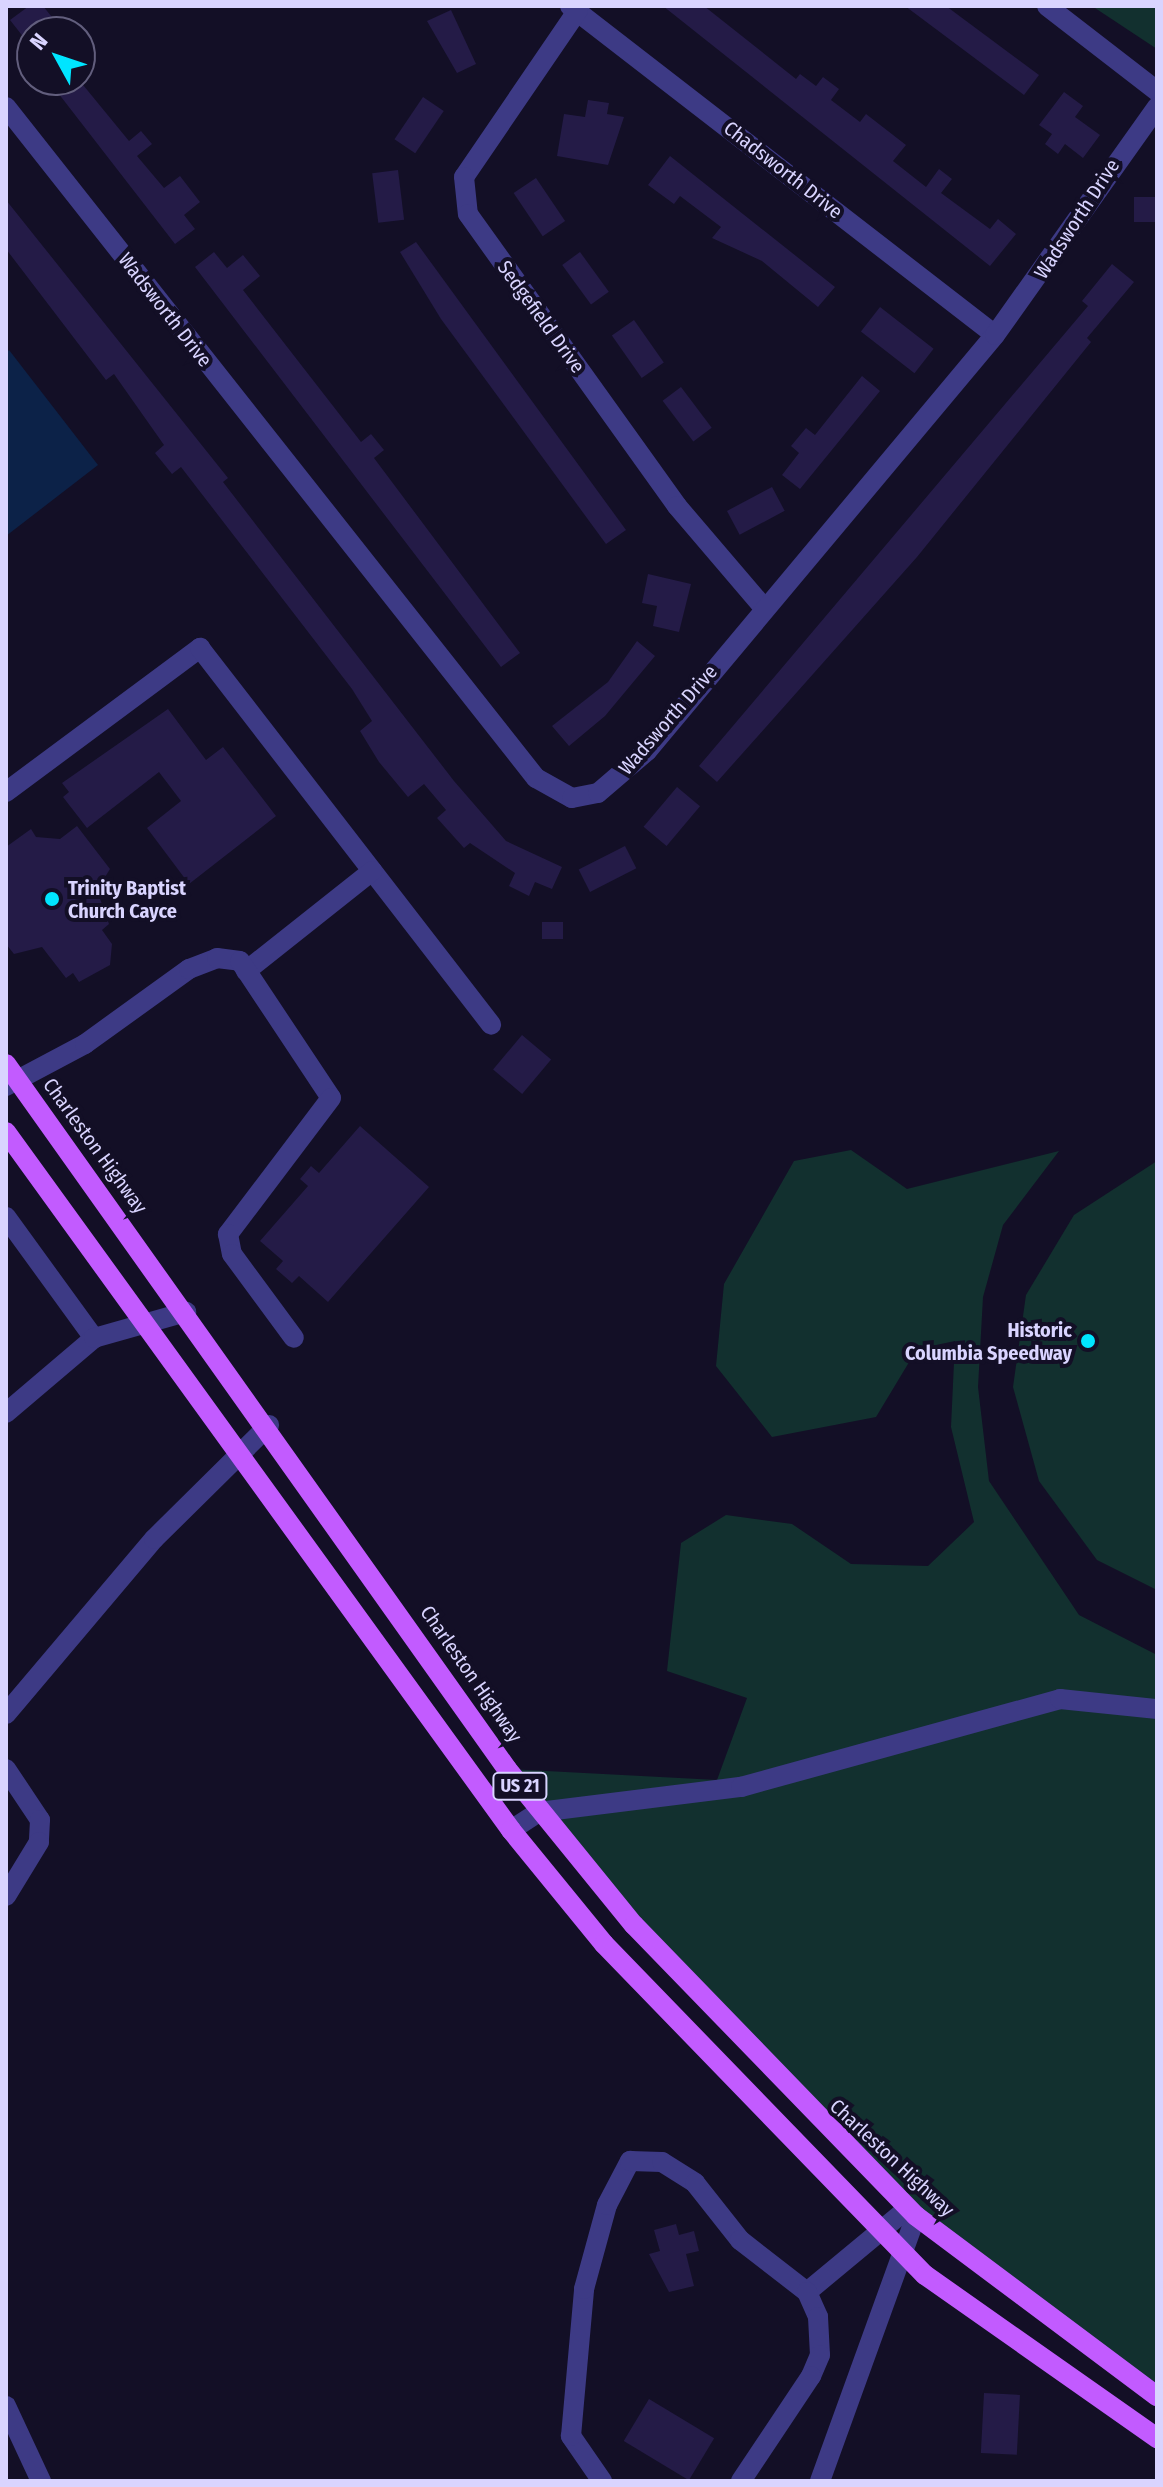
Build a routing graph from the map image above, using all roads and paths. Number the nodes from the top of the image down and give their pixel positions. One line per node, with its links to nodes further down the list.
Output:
1 (1047, 6): 3 (street)
2 (574, 8): 6 (street, Chadsworth Drive); 7 (street, Sedgefield Drive)
3 (1157, 91)
4 (6, 107): 7 (street, Wadsworth Drive)
5 (1157, 107): 6 (street, Wadsworth Drive)
6 (995, 335): 7 (street, Wadsworth Drive)
7 (764, 608)
8 (6, 792): 9 (street)
9 (372, 871): 10 (street); 11 (street)
10 (246, 971): 12 (street); 18 (street)
11 (491, 1025)
12 (10, 1076): 15 (main road, Charleston Highway / US 21)
13 (6, 1132): 16 (main road, US 21)
14 (6, 1217): 17 (street)
15 (186, 1312): 16 (street); 20 (main road, Charleston Highway / US 21)
16 (142, 1323): 17 (street); 21 (main road, US 21)
17 (94, 1338): 19 (street)
18 (294, 1338)
19 (6, 1413)
20 (269, 1425): 21 (street); 25 (main road, Charleston Highway / US 21)
21 (239, 1452): 23 (street); 26 (main road, US 21)
22 (1157, 1709): 25 (street)
23 (6, 1714)
24 (6, 1769): 27 (street)
25 (539, 1812): 26 (street); 28 (main road, Charleston Highway / US 21)
26 (511, 1830): 29 (main road, US 21)
27 (6, 1896)
28 (912, 2212): 29 (street); 30 (street); 32 (main road, Charleston Highway / US 21)
29 (879, 2228): 30 (main road, US 21); 31 (street)
30 (904, 2253): 34 (main road, US 21); 38 (street)
31 (807, 2292): 36 (street); 37 (street)
32 (1157, 2396)
33 (6, 2406): 35 (street)
34 (1153, 2428)
35 (41, 2481)
36 (602, 2481)
37 (741, 2481)
38 (820, 2481)

